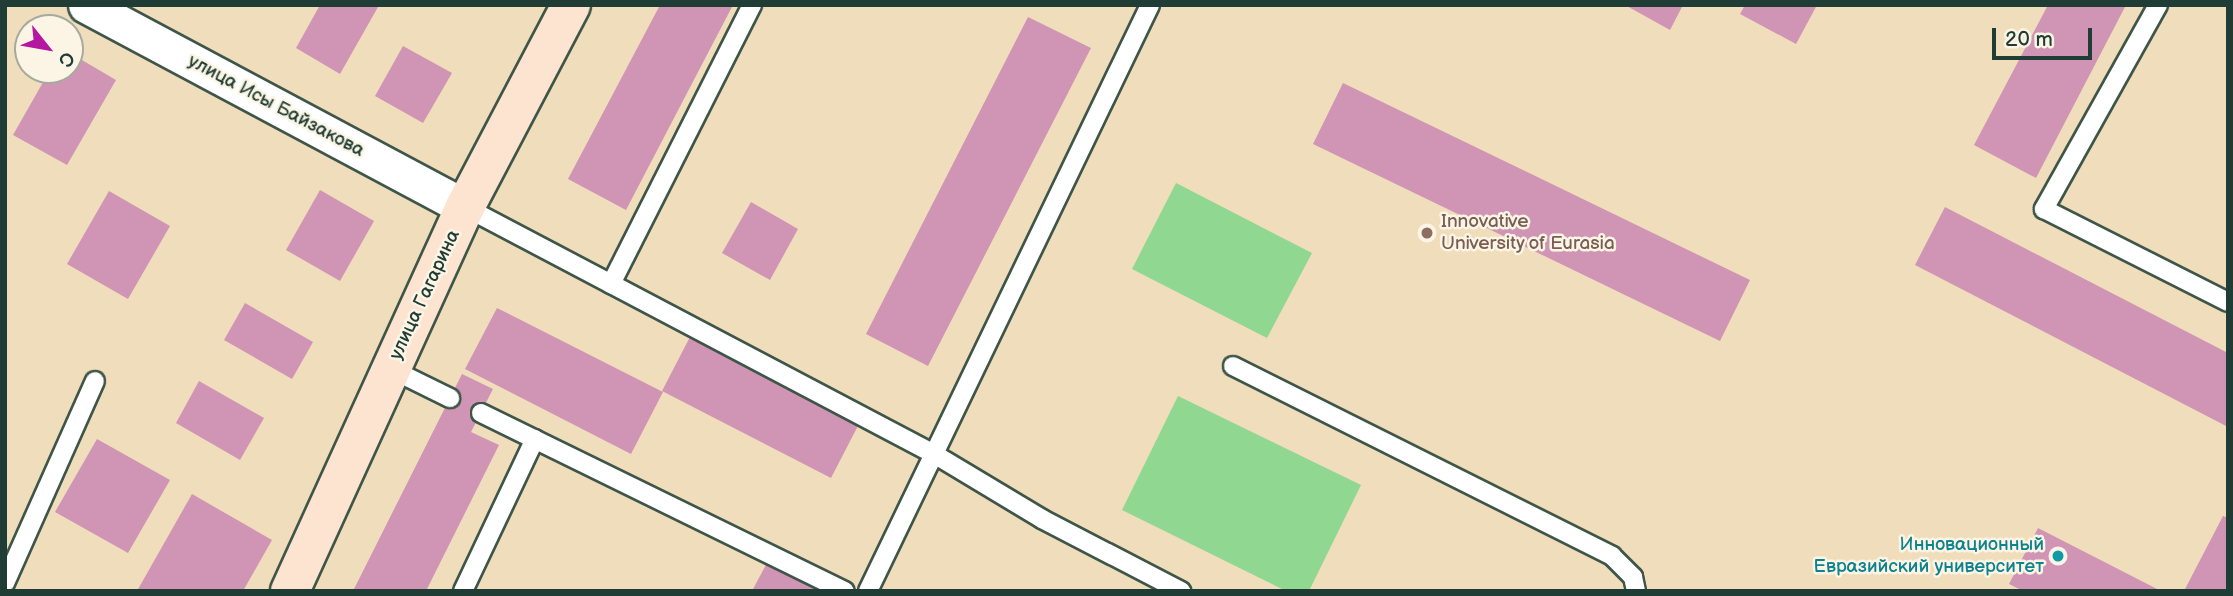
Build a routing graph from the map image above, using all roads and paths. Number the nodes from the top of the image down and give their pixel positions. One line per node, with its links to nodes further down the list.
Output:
1 (86, 5): 6 (street, улица Исы Байзакова)
2 (571, 5): 6 (street, улица Гагарина)
3 (752, 5): 7 (lane)
4 (2158, 5): 8 (lane)
5 (1145, 7): 15 (lane)
6 (465, 207): 7 (lane); 10 (street, улица Гагарина)
7 (611, 284): 15 (lane)
8 (2228, 302)
9 (1233, 366): 22 (lane)
10 (391, 369): 12 (lane); 17 (street, улица Гагарина)
11 (95, 382): 16 (lane)
12 (450, 398)
13 (481, 413): 14 (lane)
14 (535, 439): 18 (lane); 19 (lane)
15 (934, 454): 20 (lane); 21 (lane)
16 (5, 583)
17 (290, 591)
18 (463, 591)
19 (845, 591)
20 (867, 591)
21 (1181, 591)
22 (1636, 591)

